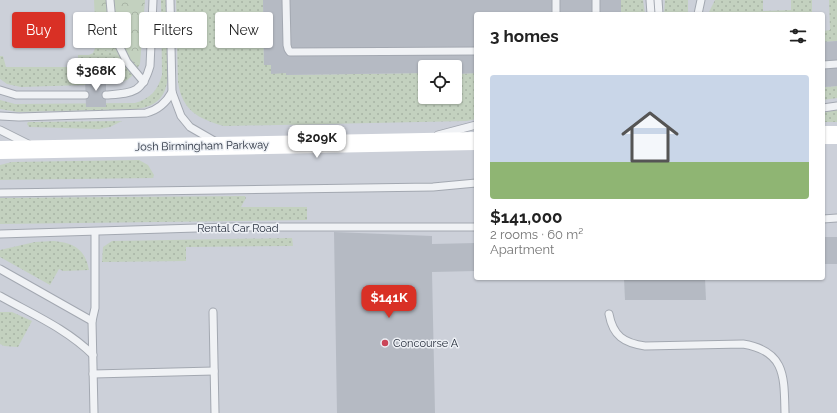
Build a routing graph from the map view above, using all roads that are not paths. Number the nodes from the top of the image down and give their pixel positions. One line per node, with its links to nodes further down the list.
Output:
1 (110, 0): 18 (lane)
2 (153, 0): 18 (lane)
3 (170, 0): 20 (lane)
4 (286, 0): 15 (lane)
5 (556, 0): 10 (lane)
6 (596, 0): 11 (lane)
7 (650, 0): 12 (lane)
8 (658, 0): 13 (lane)
9 (702, 0): 14 (lane)
10 (556, 12)
11 (596, 12)
12 (651, 12)
13 (659, 12)
14 (699, 12)
15 (474, 51)
16 (837, 64): 17 (lane)
17 (825, 66)
18 (144, 82): 22 (lane)
19 (0, 90): 21 (lane)
20 (172, 92): 25 (lane); 32 (lane)
21 (86, 95)
22 (106, 95)
23 (837, 106): 24 (lane)
24 (825, 108)
25 (0, 116)
26 (474, 126): 31 (lane)
27 (0, 130): 34 (lane)
28 (825, 135): 29 (main road)
29 (837, 135)
30 (474, 141): 31 (main road, Josh Birmingham Parkway)
31 (411, 142): 32 (main road, Josh Birmingham Parkway)
32 (223, 146): 34 (main road, Josh Birmingham Parkway)
33 (0, 150): 34 (main road, Josh Birmingham Parkway)
34 (41, 150)
35 (474, 183): 36 (lane)
36 (0, 192)
37 (837, 218): 38 (lane)
38 (825, 219)
39 (474, 227): 40 (lane, Rental Car Road)
40 (94, 232): 41 (lane, Rental Car Road); 46 (lane)
41 (0, 234)
42 (0, 269): 46 (lane)
43 (0, 296): 47 (lane)
44 (213, 312): 48 (lane)
45 (609, 314): 52 (lane)
46 (92, 321): 47 (lane)
47 (93, 355): 49 (lane)
48 (214, 371): 49 (lane); 51 (lane)
49 (93, 374): 50 (lane)
50 (94, 413)
51 (215, 413)
52 (785, 413)

